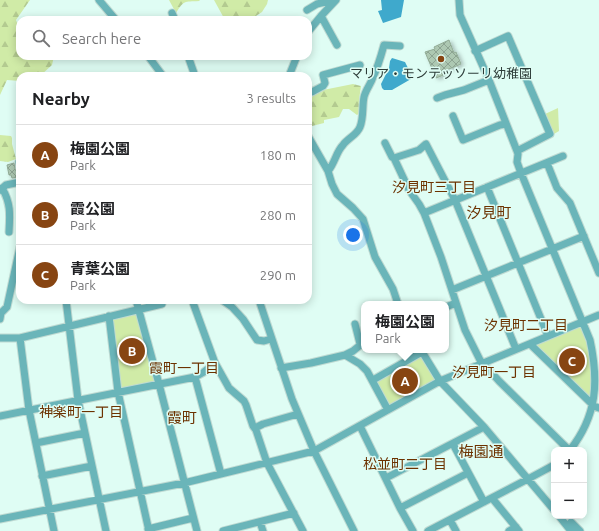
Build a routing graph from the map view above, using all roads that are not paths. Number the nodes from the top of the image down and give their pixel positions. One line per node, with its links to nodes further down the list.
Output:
1 (99, 0): 6 (street)
2 (333, 0): 5 (street)
3 (336, 0): 7 (street)
4 (459, 0): 11 (street)
5 (307, 10)
6 (113, 16)
7 (321, 16): 8 (street); 9 (street)
8 (312, 27)
9 (337, 45)
10 (400, 46): 30 (street)
11 (475, 51): 19 (street); 26 (street)
12 (151, 60): 16 (street)
13 (189, 60): 17 (street)
14 (295, 60): 18 (street)
15 (360, 65): 20 (street)
16 (160, 72)
17 (194, 72)
18 (291, 72)
19 (489, 80): 21 (street); 23 (street)
20 (312, 92)
21 (437, 98)
22 (453, 116): 23 (street)
23 (506, 124): 26 (street)
24 (312, 143): 30 (street)
25 (385, 143): 28 (street)
26 (517, 150): 31 (street)
27 (563, 156): 29 (street)
28 (394, 158): 35 (street); 36 (street)
29 (547, 163): 31 (street); 38 (street)
30 (328, 171): 45 (street)
31 (521, 173): 33 (street); 39 (street)
32 (16, 183): 34 (street)
33 (487, 187): 35 (street); 40 (street)
34 (1, 189): 37 (street)
35 (456, 200): 36 (street); 43 (street)
36 (424, 213): 44 (street)
37 (9, 232)
38 (584, 236): 39 (street); 42 (street)
39 (552, 249): 40 (street); 58 (street)
40 (518, 263): 43 (street); 61 (street)
41 (16, 265): 57 (street)
42 (599, 273)
43 (486, 276): 44 (street); 68 (street)
44 (452, 290): 46 (street)
45 (397, 301)
46 (456, 303): 53 (street); 73 (street)
47 (67, 304): 60 (street)
48 (137, 304): 54 (street)
49 (162, 304): 54 (street)
50 (193, 304): 72 (street)
51 (227, 304): 64 (street)
52 (260, 304): 64 (street)
53 (449, 306)
54 (138, 309): 56 (street); 78 (street)
55 (599, 315): 58 (street)
56 (109, 316): 60 (street); 79 (street)
57 (0, 319)
58 (582, 322): 61 (street); 81 (street)
59 (355, 324): 65 (street)
60 (70, 326): 63 (street); 80 (street)
61 (548, 336): 67 (street)
62 (0, 338): 63 (street)
63 (20, 338): 82 (street)
64 (272, 339): 74 (street)
65 (361, 340)
66 (361, 344): 71 (street)
67 (530, 344): 68 (street); 81 (street)
68 (516, 349): 73 (street)
69 (418, 353): 76 (street)
70 (422, 353): 77 (street)
71 (345, 355): 74 (street); 76 (street)
72 (215, 362): 75 (street); 88 (street)
73 (482, 363): 77 (street); 92 (street)
74 (281, 368): 84 (street)
75 (195, 377): 78 (street); 99 (street)
76 (373, 380): 83 (street)
77 (440, 381): 83 (street); 87 (street)
78 (159, 384): 79 (street); 103 (street)
79 (118, 392): 80 (street); 104 (street)
80 (78, 400): 82 (street); 89 (street)
81 (596, 407): 93 (street)
82 (29, 410): 85 (street); 90 (street)
83 (388, 410): 86 (street)
84 (298, 414): 88 (street); 94 (street)
85 (0, 416)
86 (360, 426): 94 (street); 101 (street)
87 (484, 427): 91 (street); 102 (street)
88 (255, 428): 95 (street)
89 (85, 433): 90 (street); 96 (street)
90 (36, 443): 100 (street)
91 (453, 444): 98 (street); 101 (street)
92 (567, 447)
93 (572, 447)
94 (314, 451): 95 (street); 126 (street)
95 (268, 463): 99 (street); 111 (street)
96 (92, 466): 100 (street); 106 (street)
97 (551, 467): 102 (street)
98 (468, 473): 107 (street); 109 (street)
99 (221, 474): 103 (street)
100 (42, 476): 110 (street)
101 (386, 478): 109 (street)
102 (528, 479): 105 (street); 108 (street)
103 (184, 483): 104 (street); 112 (street)
104 (140, 492): 106 (street); 119 (street)
105 (492, 498): 107 (street); 118 (street)
106 (99, 500): 110 (street); 121 (street)
107 (484, 502): 115 (street)
108 (551, 506)
109 (400, 508): 127 (street)
110 (50, 510): 113 (street); 120 (street)
111 (294, 513): 116 (street); 125 (street)
112 (193, 518): 119 (street); 122 (street)
113 (0, 519)
114 (561, 519): 131 (street)
115 (450, 520): 128 (street); 129 (street)
116 (260, 522): 123 (street); 124 (street)
117 (571, 522): 132 (street)
118 (518, 529): 130 (street)
119 (148, 530)
120 (54, 531)
121 (106, 531)
122 (197, 531)
123 (223, 531)
124 (263, 531)
125 (303, 531)
126 (354, 531)
127 (413, 531)
128 (428, 531)
129 (456, 531)
130 (509, 531)
131 (571, 531)
132 (580, 531)

